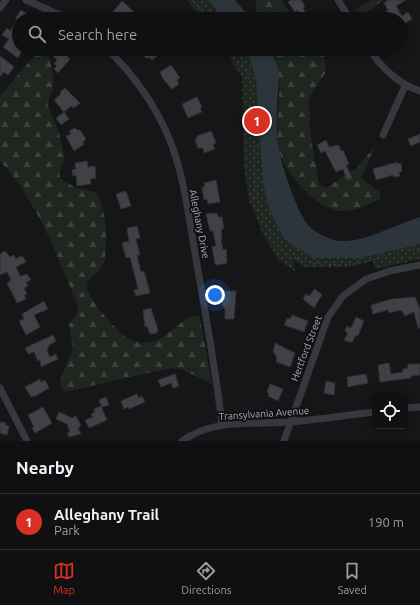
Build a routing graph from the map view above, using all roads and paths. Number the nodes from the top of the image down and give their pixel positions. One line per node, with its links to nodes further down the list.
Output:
1 (6, 0): 5 (street)
2 (26, 0): 6 (street)
3 (192, 0): 7 (path)
4 (338, 0): 8 (street)
5 (0, 8)
6 (53, 12)
7 (203, 12)
8 (346, 12)
9 (114, 56): 22 (street, Alleghany Drive)
10 (240, 56): 15 (path)
11 (374, 56): 12 (street)
12 (406, 86): 13 (street); 14 (street)
13 (420, 91)
14 (383, 135)
15 (420, 249)
16 (420, 265): 21 (street, Hertford Street)
17 (0, 388): 23 (street)
18 (420, 407): 19 (street)
19 (408, 408)
20 (372, 412): 21 (street, Transylvania Avenue)
21 (290, 422): 22 (street, Transylvania Avenue); 25 (street, Hertford Street)
22 (222, 424): 24 (street, Transylvania Avenue)
23 (27, 441)
24 (182, 441)
25 (284, 441)

